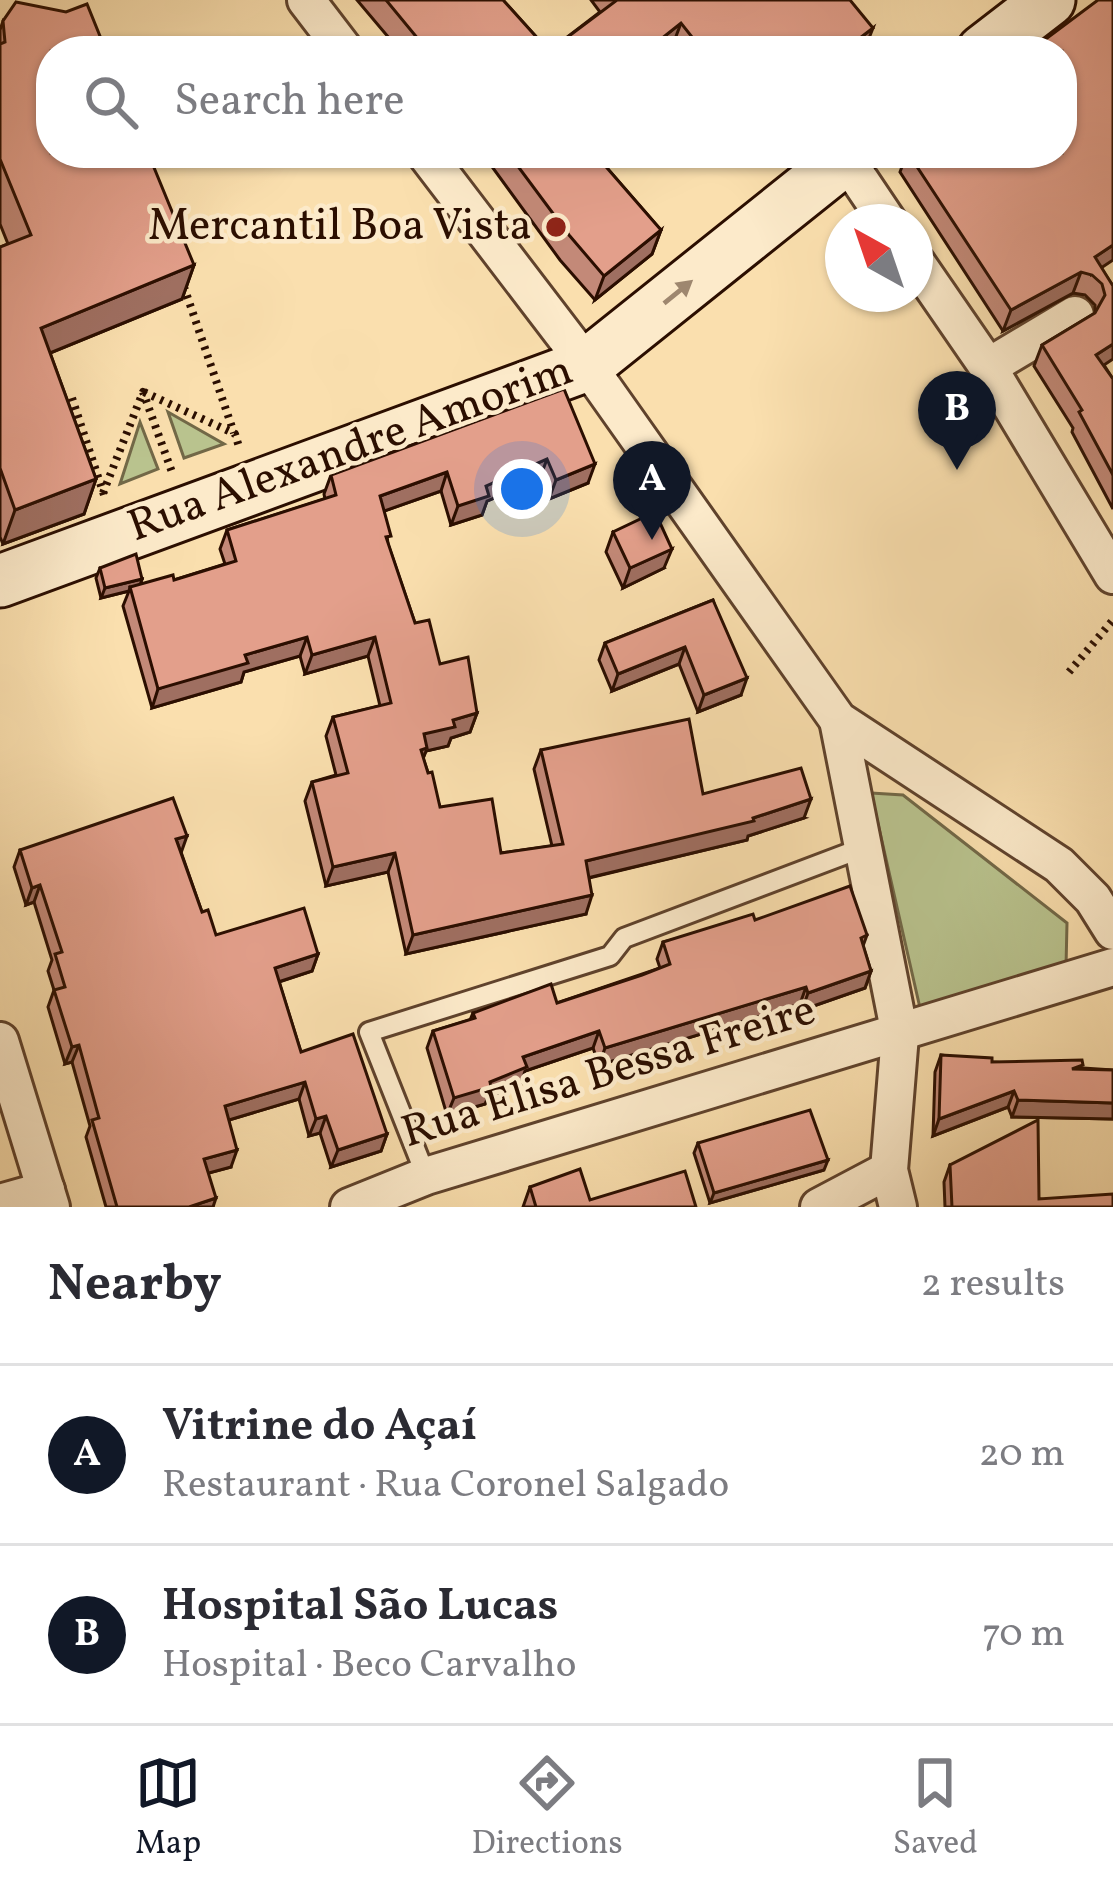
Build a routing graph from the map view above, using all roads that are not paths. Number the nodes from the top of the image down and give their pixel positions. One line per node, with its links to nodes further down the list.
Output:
1 (306, 0): 3 (street)
2 (1049, 0): 4 (street)
3 (334, 36)
4 (1002, 36)
5 (436, 168): 11 (street)
6 (833, 168): 11 (street, Rua Alexandre Amorim, one-way to 6)
7 (855, 168): 8 (street)
8 (878, 204)
9 (933, 287): 12 (street)
10 (1076, 315): 12 (street)
11 (587, 365): 14 (street, Rua Alexandre Amorim); 15 (street)
12 (988, 367): 13 (street)
13 (1113, 574)
14 (0, 581)
15 (838, 720): 16 (street); 17 (street)
16 (862, 848): 19 (street); 22 (lane)
17 (1113, 931)
18 (1113, 967): 19 (street, Rua Elisa Bessa Freire)
19 (900, 1035): 21 (street); 22 (street, Rua Elisa Bessa Freire)
20 (0, 1042): 23 (street)
21 (889, 1170): 26 (street); 27 (street)
22 (426, 1176): 25 (street, Rua Elisa Bessa Freire)
23 (49, 1198): 24 (street)
24 (0, 1203)
25 (349, 1207)
26 (820, 1207)
27 (898, 1207)

